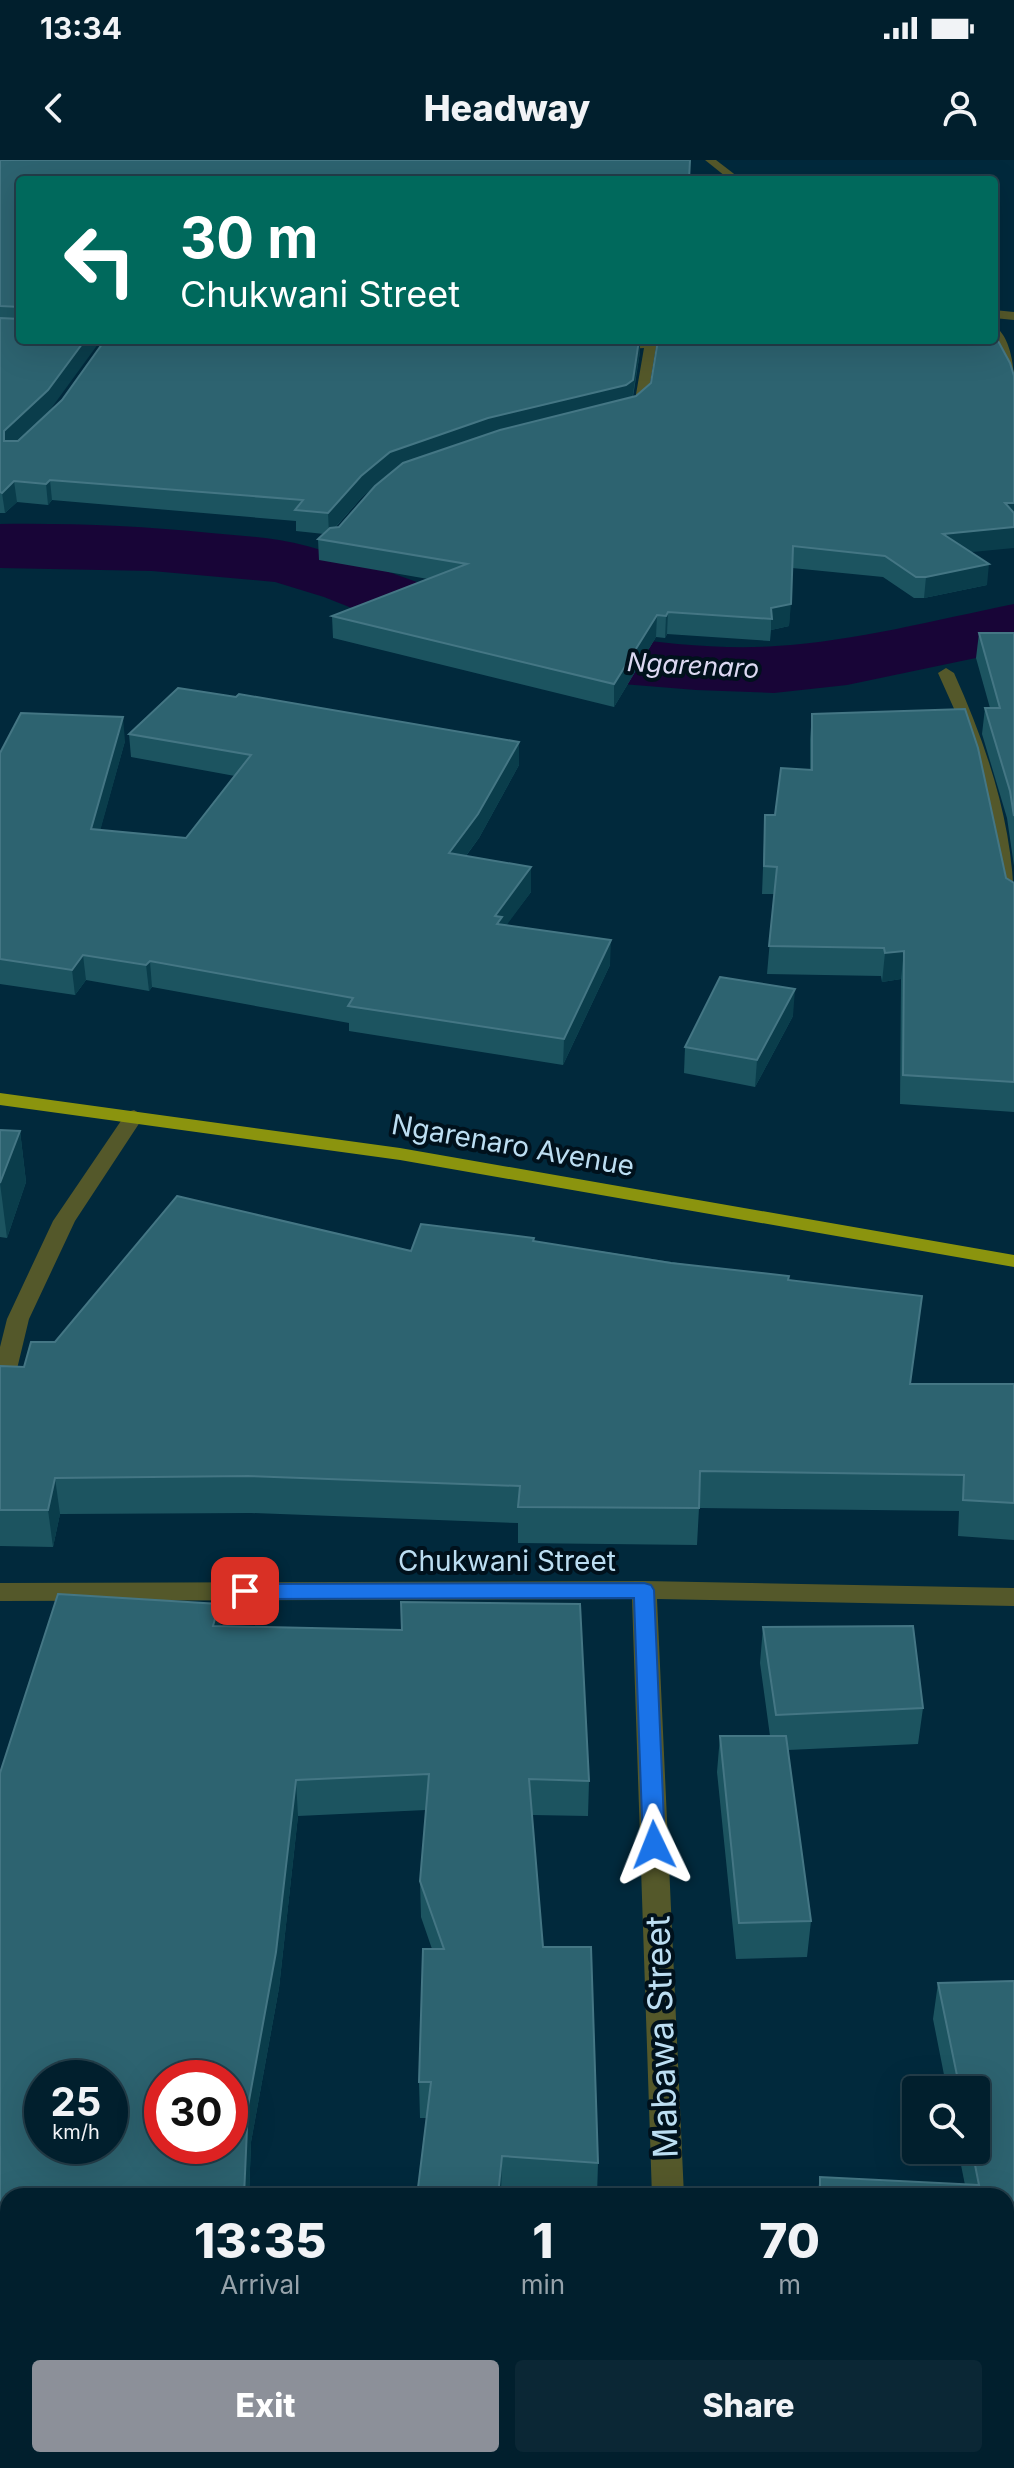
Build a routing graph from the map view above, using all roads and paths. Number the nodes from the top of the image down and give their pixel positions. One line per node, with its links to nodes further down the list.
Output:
1 (710, 160): 2 (street)
2 (732, 176)
3 (998, 340): 7 (street)
4 (663, 344): 5 (street)
5 (650, 345): 6 (street); 8 (street)
6 (605, 346)
7 (1014, 379)
8 (615, 415)
9 (946, 673): 10 (street)
10 (1014, 905)
11 (0, 1099): 12 (highway, Ngarenaro Avenue)
12 (134, 1116): 13 (highway, Ngarenaro Avenue); 14 (street)
13 (1014, 1261)
14 (0, 1394)
15 (644, 1590): 16 (street, Chukwani Street); 17 (street, Chukwani Street); 18 (street, Mabawa Street)
16 (0, 1592)
17 (1014, 1597)
18 (668, 2188)

